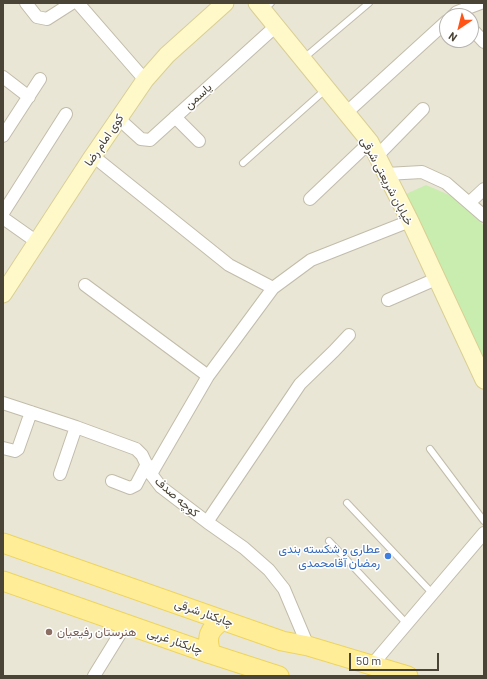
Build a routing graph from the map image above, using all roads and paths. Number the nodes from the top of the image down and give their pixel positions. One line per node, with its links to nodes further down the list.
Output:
1 (26, 3): 2 (street)
2 (72, 3)
3 (78, 3): 14 (street)
4 (225, 3): 14 (street, کوی امام رضا)
5 (369, 3): 11 (lane)
6 (481, 3): 8 (street)
7 (264, 5): 9 (street, خیابان شریعتی شرقی)
8 (471, 8)
9 (276, 26): 11 (street, خیابان شریعتی شرقی); 20 (street, یاسمن)
10 (439, 28): 18 (street)
11 (303, 59): 15 (street, خیابان شریعتی شرقی)
12 (3, 77): 16 (street)
13 (40, 79): 16 (street)
14 (145, 80): 21 (street, کوی امام رضا)
15 (327, 89): 18 (street, خیابان شریعتی شرقی); 26 (lane)
16 (29, 97): 22 (street)
17 (423, 109): 24 (street)
18 (346, 113): 24 (street, خیابان شریعتی شرقی)
19 (66, 114): 31 (street)
20 (175, 116): 21 (street, یاسمن); 23 (street)
21 (119, 119): 25 (street, کوی امام رضا)
22 (3, 136)
23 (199, 141)
24 (373, 149): 27 (street, خیابان شریعتی شرقی); 29 (street)
25 (93, 156): 35 (street, کوی امام رضا); 38 (street)
26 (243, 164)
27 (386, 174): 30 (street); 34 (street, خیابان شریعتی شرقی)
28 (484, 189): 30 (street)
29 (310, 199)
30 (469, 203): 32 (street)
31 (3, 213)
32 (484, 216)
33 (3, 218): 35 (street)
34 (410, 221): 36 (street, خیابان شریعتی شرقی); 38 (street)
35 (37, 242): 39 (street, کوی امام رضا)
36 (436, 279): 40 (street); 43 (street, خیابان شریعتی شرقی)
37 (85, 285): 42 (street)
38 (273, 288): 42 (street)
39 (3, 294)
40 (388, 300)
41 (349, 335): 54 (street)
42 (208, 376): 49 (street)
43 (484, 380)
44 (3, 403): 45 (street, کوچه صدف)
45 (31, 412): 46 (street, کوچه صدف); 47 (street)
46 (76, 427): 49 (street, کوچه صدف); 50 (street)
47 (3, 448)
48 (430, 449): 53 (lane)
49 (149, 469): 51 (street); 54 (street, کوچه صدف)
50 (60, 474)
51 (112, 481)
52 (348, 503): 59 (lane)
53 (484, 521)
54 (207, 522): 63 (street, کوچه صدف)
55 (484, 533): 59 (street)
56 (329, 541): 62 (lane)
57 (3, 543): 60 (main road, چایکنار شرقی)
58 (3, 581): 61 (main road, چایکنار غربی)
59 (433, 594): 62 (street)
60 (223, 620): 63 (main road, چایکنار شرقی); 64 (main road)
61 (126, 624): 64 (main road, چایکنار غربی); 66 (street)
62 (407, 624): 65 (street)
63 (308, 646): 65 (main road, چایکنار شرقی)
64 (211, 654): 67 (main road, چایکنار غربی)
65 (371, 666): 68 (main road, چایکنار شرقی)
66 (94, 676)
67 (279, 676)
68 (408, 676)

